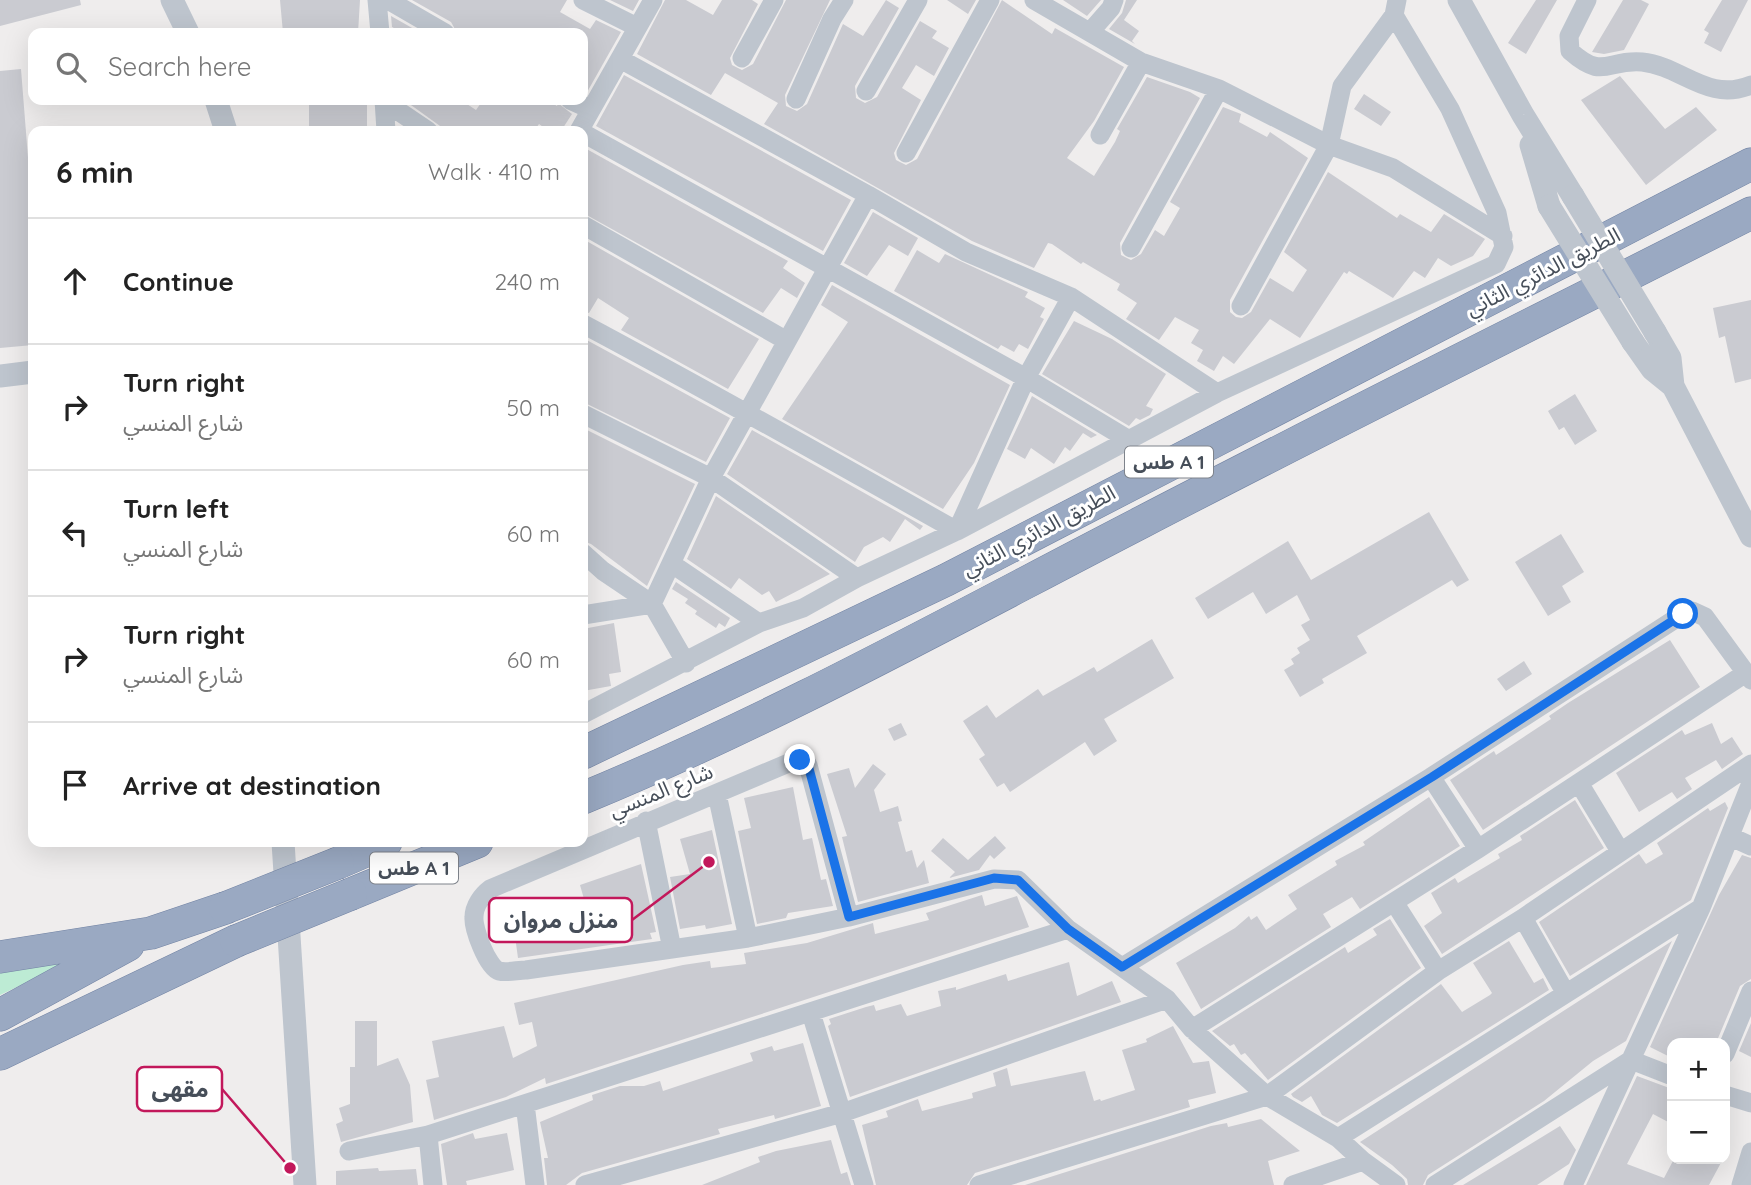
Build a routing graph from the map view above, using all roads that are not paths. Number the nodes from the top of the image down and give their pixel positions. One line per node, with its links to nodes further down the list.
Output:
1 (377, 0): 17 (street)
2 (388, 0): 18 (street)
3 (583, 0): 15 (street)
4 (653, 0): 15 (street)
5 (774, 0): 20 (street)
6 (844, 0): 26 (street)
7 (918, 0): 25 (street)
8 (990, 0): 40 (street)
9 (1034, 0): 19 (street)
10 (1114, 0): 19 (street)
11 (1459, 0): 32 (street)
12 (1587, 0): 23 (street)
13 (173, 1): 16 (street)
14 (1395, 8): 39 (street); 45 (street)
15 (637, 27): 21 (street)
16 (186, 28)
17 (380, 28)
18 (436, 28)
19 (1090, 32): 22 (street)
20 (742, 58)
21 (620, 59): 31 (street); 42 (street)
22 (1141, 62): 24 (street); 37 (street)
23 (1751, 85)
24 (1219, 89): 39 (street); 46 (street)
25 (866, 91)
26 (796, 99)
27 (218, 105): 33 (street)
28 (384, 105): 34 (street)
29 (390, 105): 35 (street)
30 (581, 105): 31 (street)
31 (590, 109): 36 (street)
32 (1522, 115): 55 (street, bridge); 55 (street, bridge)
33 (224, 126)
34 (386, 126)
35 (421, 126)
36 (583, 126)
37 (1100, 135)
38 (588, 136): 47 (street)
39 (1329, 145): 45 (street); 49 (street)
40 (906, 153)
41 (1751, 164): 72 (highway, الطريق الدائري الثاني / طس A 1)
42 (868, 195): 47 (street); 48 (street)
43 (1751, 213): 78 (highway, الطريق الدائري الثاني / طس A 1)
44 (588, 229): 51 (street)
45 (1503, 236): 56 (street)
46 (1130, 248)
47 (828, 271): 51 (street); 54 (street)
48 (1071, 297): 54 (street); 56 (street)
49 (1241, 306)
50 (588, 327): 57 (street)
51 (787, 341): 57 (street)
52 (28, 373): 53 (street)
53 (0, 376)
54 (1026, 378): 59 (street); 61 (street)
55 (1673, 386): 62 (street)
56 (1217, 393): 59 (street)
57 (747, 411): 60 (street); 61 (street)
58 (588, 416): 60 (street)
59 (1129, 440): 61 (street)
60 (711, 478): 64 (street); 65 (street)
61 (957, 531): 65 (street)
62 (1751, 536)
63 (588, 558): 66 (street)
64 (669, 569): 66 (street); 68 (street)
65 (857, 578): 68 (street)
66 (652, 604): 67 (street); 69 (street)
67 (588, 614)
68 (759, 623): 69 (street)
69 (686, 663): 71 (street)
70 (1749, 677): 74 (street); 75 (street)
71 (588, 712)
72 (588, 751)
73 (1751, 764): 88 (street)
74 (1432, 777): 87 (street); 98 (street)
75 (1579, 783): 87 (street); 88 (street)
76 (1751, 783): 80 (street)
77 (717, 794): 79 (street, شارع المنسي); 91 (street, شارع المنسي); 95 (street)
78 (588, 796)
79 (646, 821): 81 (street, شارع المنسي); 96 (street)
80 (1731, 837): 82 (street); 90 (street)
81 (588, 846)
82 (1751, 846)
83 (283, 847): 122 (street)
84 (375, 847): 94 (highway, طس A 1, bridge)
85 (465, 847): 103 (highway, طس A 1, bridge)
86 (586, 847): 96 (street, شارع المنسي)
87 (1478, 849): 89 (street)
88 (1620, 851): 92 (street)
89 (1394, 902): 99 (street); 106 (street)
90 (1701, 908): 101 (street); 109 (street)
91 (849, 917): 93 (street, شارع المنسي); 95 (street, شارع المنسي)
92 (1523, 918): 99 (street); 101 (street)
93 (1068, 929): 98 (street, شارع المنسي); 104 (street)
94 (150, 933): 97 (highway); 105 (highway)
95 (748, 938): 96 (street, شارع المنسي)
96 (672, 949)
97 (0, 957)
98 (1122, 967): 102 (street, شارع المنسي)
99 (1438, 971): 112 (street)
100 (1751, 991): 107 (street)
101 (1566, 992): 118 (street)
102 (1167, 999): 106 (street, شارع المنسي); 116 (street)
103 (87, 1012): 108 (highway); 111 (highway)
104 (811, 1013): 115 (street); 116 (street)
105 (0, 1015)
106 (1192, 1029): 112 (street, شارع المنسي)
107 (1730, 1042)
108 (0, 1054)
109 (1631, 1060): 110 (street); 130 (street); 131 (street)
110 (1667, 1074)
111 (0, 1078)
112 (1267, 1096): 118 (street, شارع المنسي); 127 (street)
113 (1730, 1097): 114 (street)
114 (1751, 1103)
115 (525, 1104): 117 (street); 124 (street)
116 (842, 1112): 125 (street); 126 (street)
117 (428, 1135): 119 (street); 123 (street)
118 (1338, 1138): 121 (street, شارع المنسي)
119 (349, 1150)
120 (1751, 1152): 132 (street)
121 (1363, 1161): 128 (street); 129 (street, شارع المنسي)
122 (305, 1185)
123 (433, 1185)
124 (534, 1185)
125 (585, 1185)
126 (864, 1185)
127 (979, 1185)
128 (1293, 1185)
129 (1396, 1185)
130 (1435, 1185)
131 (1573, 1185)
132 (1741, 1185)

